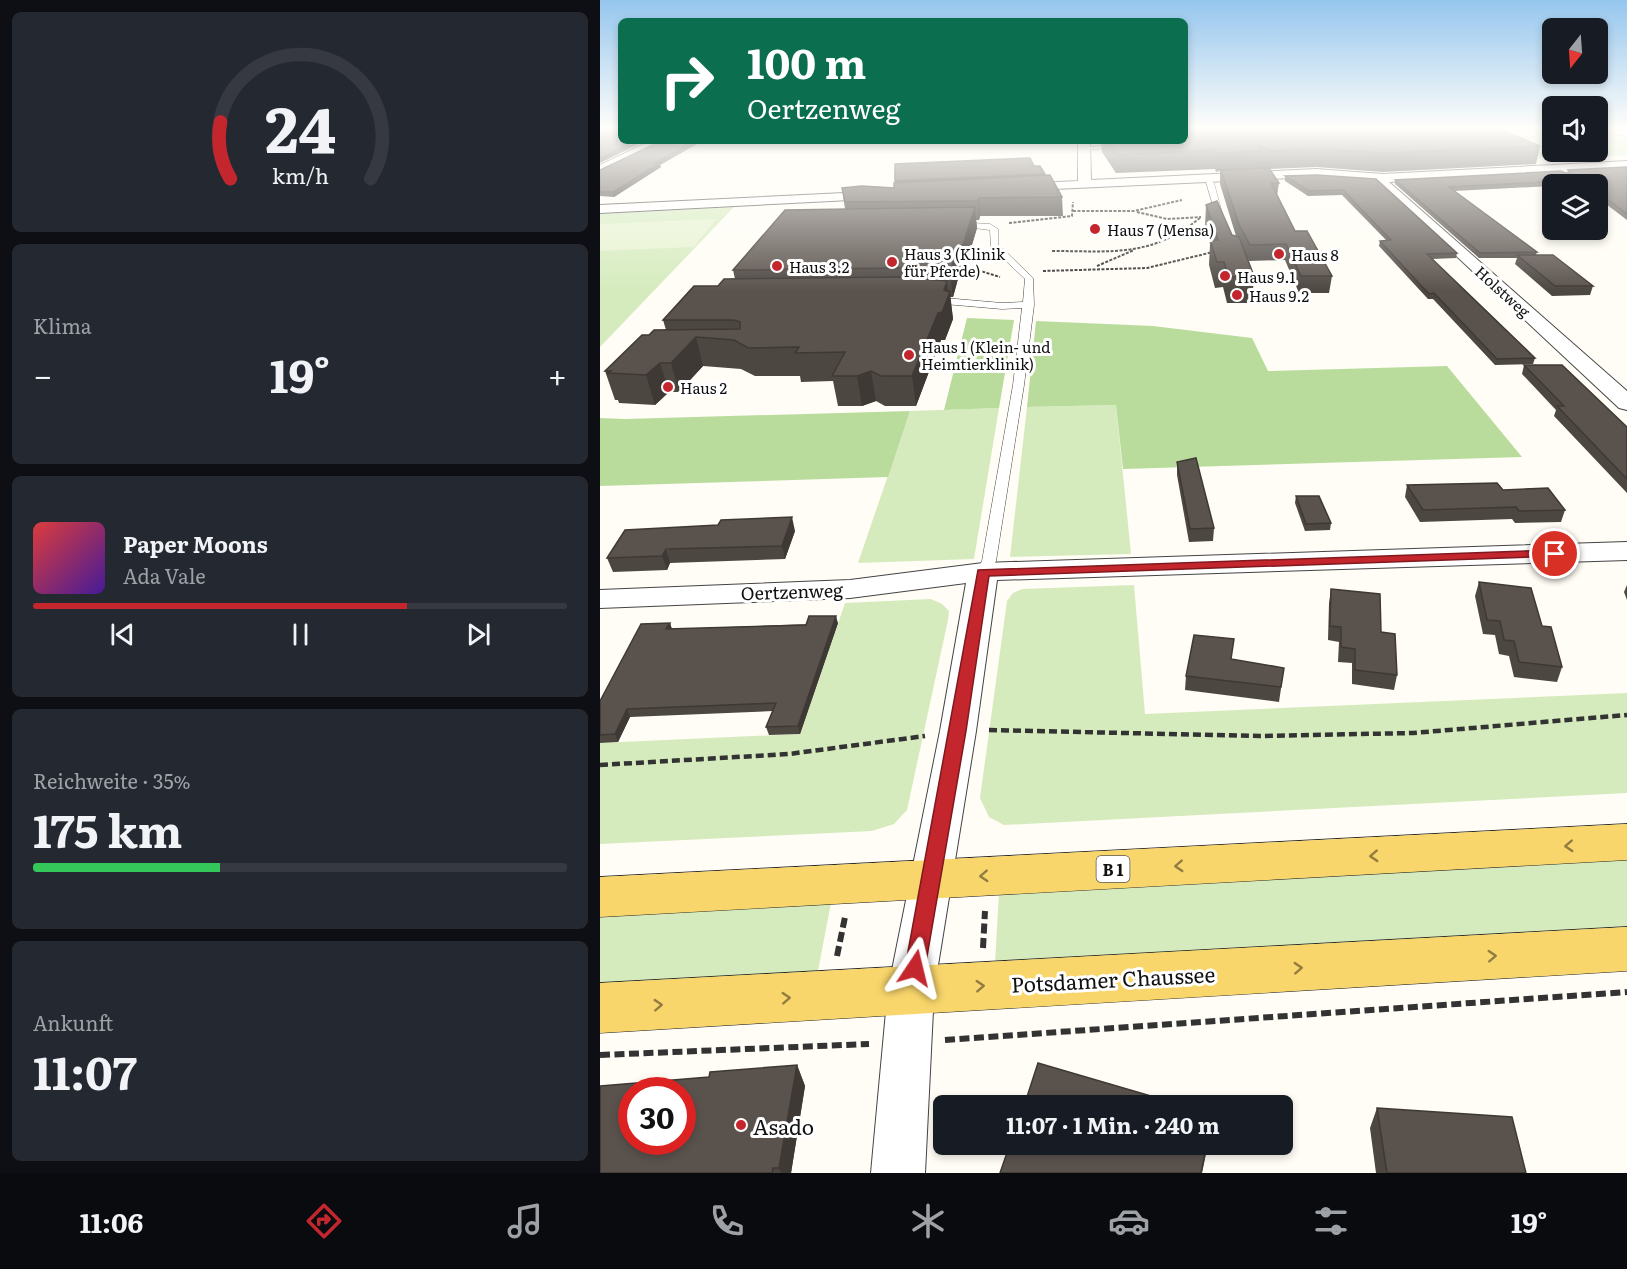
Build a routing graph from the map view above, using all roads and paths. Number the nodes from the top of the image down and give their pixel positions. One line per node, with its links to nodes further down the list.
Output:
1 (1079, 182): 5 (street)
2 (1232, 182): 4 (street)
3 (1382, 182): 20 (street, Holstweg)
4 (1210, 184): 5 (street); 10 (path); 15 (lane)
5 (1079, 185): 6 (street); 9 (path)
6 (1005, 189)
7 (902, 194): 8 (street)
8 (600, 209)
9 (1073, 211): 10 (path); 12 (path)
10 (1134, 211): 13 (path)
11 (942, 224): 12 (lane)
12 (990, 226): 17 (lane)
13 (1139, 248): 14 (path); 16 (path)
14 (1052, 251)
15 (1234, 252): 16 (path)
16 (1094, 268): 17 (path)
17 (1024, 271): 19 (lane)
18 (928, 300): 19 (lane)
19 (1029, 305): 22 (lane)
20 (1627, 403)
21 (1627, 551): 22 (street, Oertzenweg)
22 (983, 572): 23 (street, Oertzenweg); 29 (street)
23 (600, 599)
24 (1627, 715): 25 (path)
25 (984, 730)
26 (934, 734): 27 (path)
27 (600, 765)
28 (1627, 842): 29 (main road, B 1, one-way to 29)
29 (931, 879): 30 (main road, B 1); 36 (street)
30 (600, 897)
31 (986, 903): 34 (path)
32 (847, 910): 35 (path)
33 (1627, 948): 36 (main road, Potsdamer Chaussee, one-way to 33)
34 (982, 955)
35 (836, 964)
36 (911, 990): 38 (main road, Potsdamer Chaussee, one-way to 36); 42 (street)
37 (1627, 992): 39 (path)
38 (600, 1008)
39 (988, 1036)
40 (786, 1048): 41 (path)
41 (600, 1055)
42 (898, 1173)

